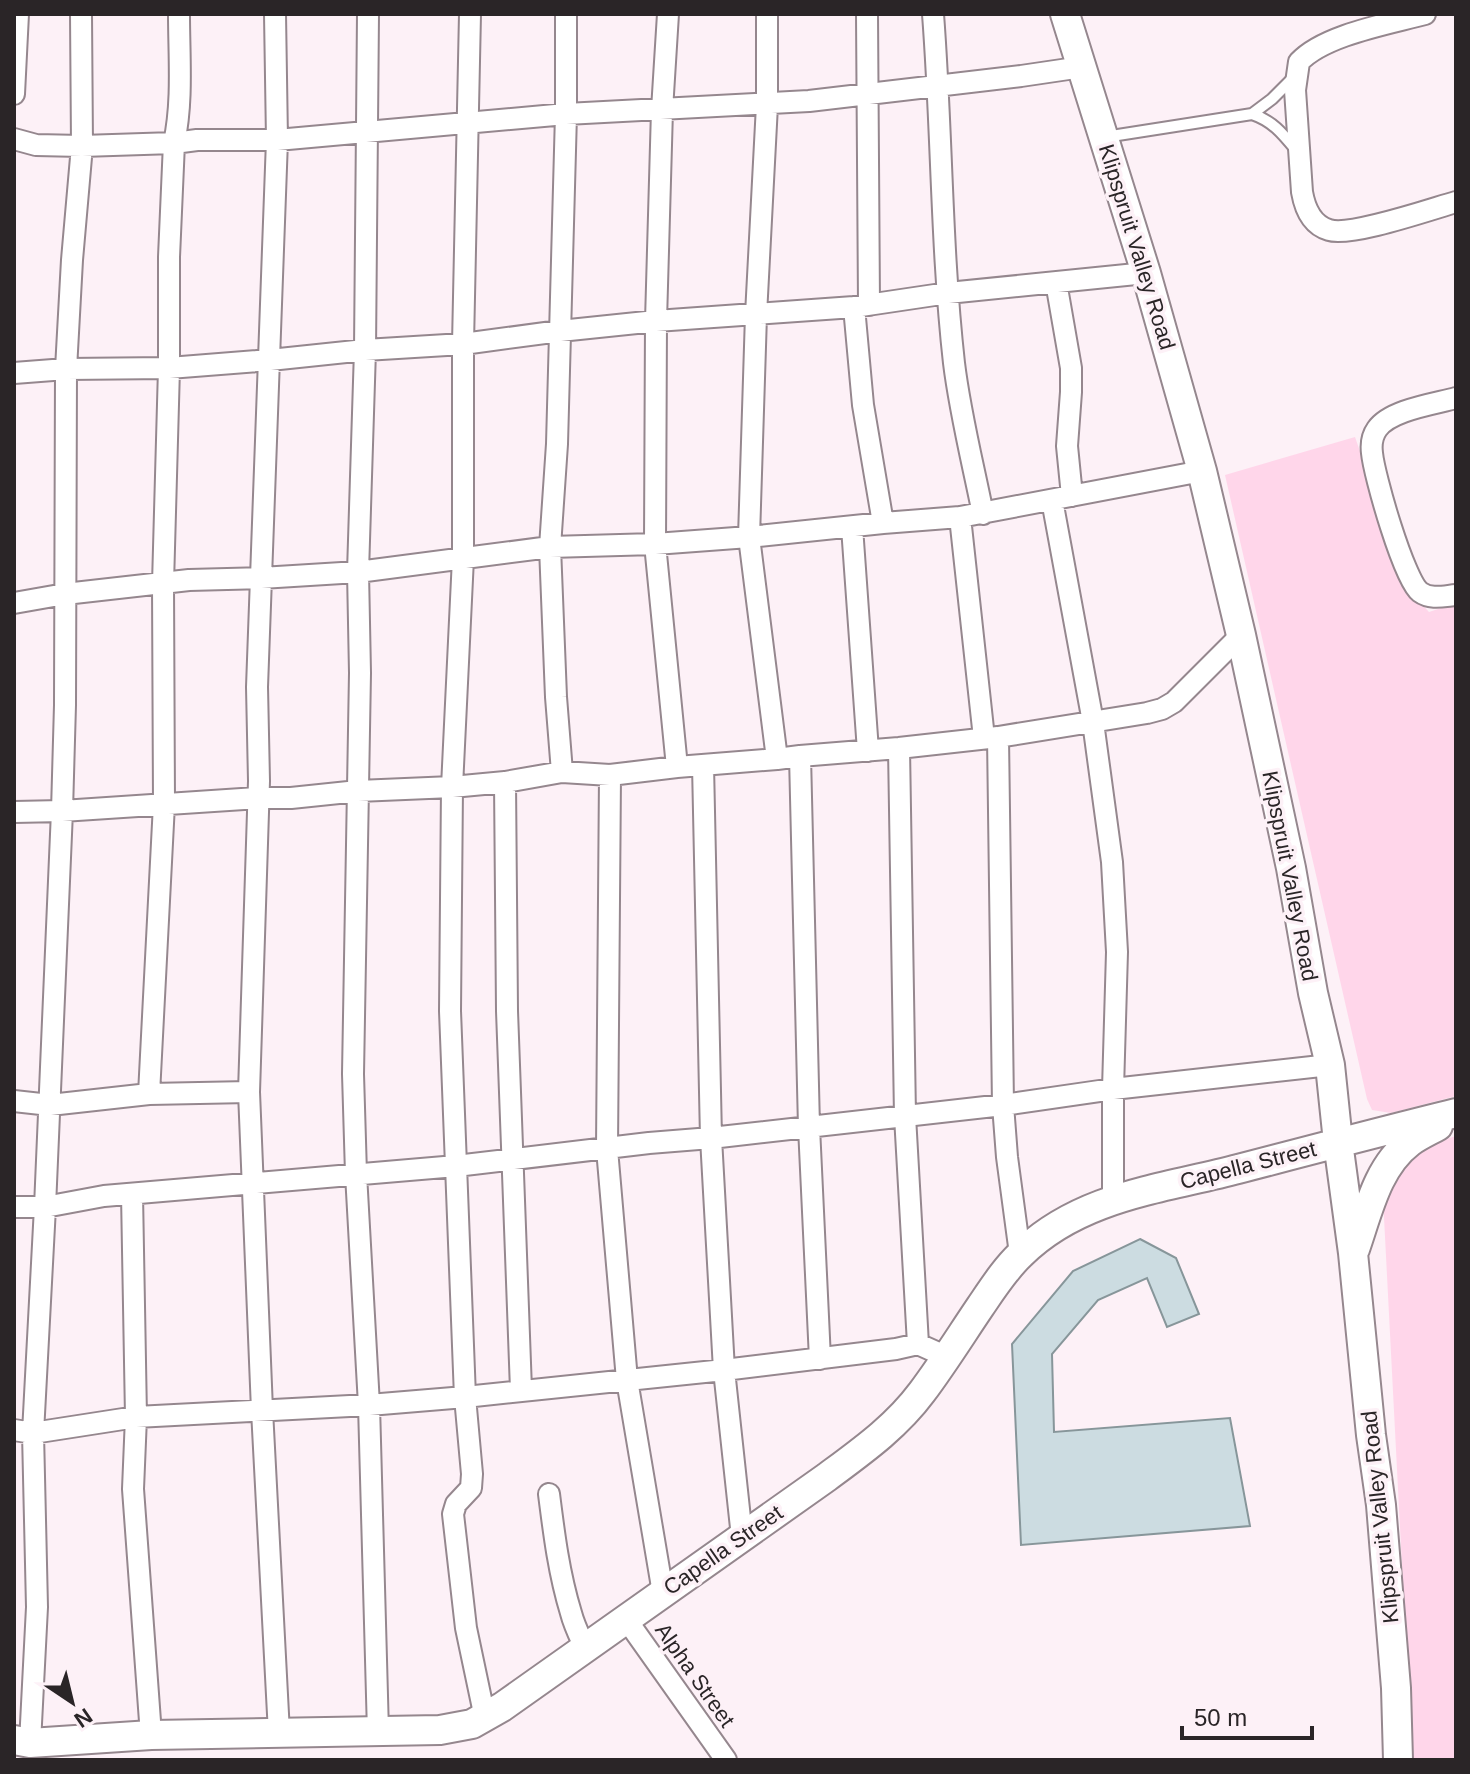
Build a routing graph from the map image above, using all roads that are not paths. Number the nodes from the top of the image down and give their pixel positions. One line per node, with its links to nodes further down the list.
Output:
1 (18, 14): 17 (street)
2 (81, 14): 29 (street)
3 (179, 14): 28 (street)
4 (275, 14): 27 (street)
5 (368, 14): 24 (street)
6 (470, 14): 23 (street)
7 (566, 14): 21 (street)
8 (668, 14): 20 (street)
9 (767, 14): 19 (street)
10 (867, 14): 18 (street)
11 (933, 14): 16 (street)
12 (1065, 14): 14 (main road, Klipspruit Valley Road)
13 (1425, 14): 15 (street)
14 (1082, 67): 16 (street); 25 (main road, Klipspruit Valley Road)
15 (1296, 75): 22 (lane); 30 (street)
16 (939, 86): 18 (street); 34 (street)
17 (14, 94)
18 (868, 94): 19 (street); 35 (street)
19 (767, 105): 20 (street); 36 (street)
20 (662, 110): 21 (street); 37 (street)
21 (566, 114): 23 (street); 38 (street)
22 (1252, 114): 25 (lane); 30 (lane)
23 (469, 124): 24 (street); 39 (street)
24 (368, 133): 27 (street); 40 (street)
25 (1104, 137): 32 (main road, Klipspruit Valley Road)
26 (14, 139): 29 (street)
27 (277, 140): 28 (street); 41 (street)
28 (174, 143): 29 (street); 42 (street)
29 (82, 146): 43 (street)
30 (1299, 153): 31 (street)
31 (1456, 202)
32 (1146, 273): 33 (street); 46 (main road, Klipspruit Valley Road)
33 (1056, 282): 34 (street); 47 (street)
34 (948, 293): 35 (street); 48 (street)
35 (861, 306): 36 (street); 50 (street)
36 (756, 315): 37 (street); 52 (street)
37 (656, 321): 38 (street); 53 (street)
38 (560, 331): 39 (street); 54 (street)
39 (463, 344): 40 (street); 55 (street)
40 (365, 350): 41 (street); 56 (street)
41 (270, 360): 42 (street); 57 (street)
42 (169, 368): 43 (street); 58 (street)
43 (66, 369): 44 (street); 59 (street)
44 (14, 373)
45 (1456, 398): 60 (street)
46 (1202, 471): 47 (street); 62 (main road, Klipspruit Valley Road)
47 (1062, 498): 48 (street); 63 (street)
48 (983, 514): 49 (street)
49 (960, 517): 50 (street); 64 (street)
50 (883, 523): 51 (street)
51 (852, 527): 52 (street); 66 (street)
52 (749, 537): 53 (street); 68 (street)
53 (655, 544): 54 (street); 70 (street)
54 (550, 547): 55 (street); 71 (street)
55 (463, 558): 56 (street); 74 (street)
56 (358, 572): 57 (street); 75 (street)
57 (261, 578): 58 (street); 76 (street)
58 (163, 584): 59 (street); 77 (street)
59 (65, 594): 61 (street); 78 (street)
60 (1456, 595)
61 (14, 603)
62 (1241, 635): 63 (street); 80 (main road, Klipspruit Valley Road)
63 (1093, 722): 64 (street); 81 (street)
64 (991, 737): 65 (street); 86 (street)
65 (899, 748): 66 (street); 88 (street)
66 (868, 751): 67 (street)
67 (800, 756): 68 (street); 89 (street)
68 (777, 759): 69 (street)
69 (703, 765): 70 (street); 90 (street)
70 (677, 767): 72 (street)
71 (562, 772): 72 (street); 73 (street)
72 (610, 775): 92 (street)
73 (505, 782): 74 (street); 93 (street)
74 (452, 787): 75 (street); 94 (street)
75 (358, 791): 76 (street); 95 (street)
76 (258, 798): 77 (street); 82 (street)
77 (164, 804): 78 (street); 83 (street)
78 (62, 811): 79 (street); 85 (street)
79 (14, 812)
80 (1330, 1065): 81 (street); 91 (main road, Klipspruit Valley Road)
81 (1113, 1089): 86 (street); 98 (street)
82 (249, 1092): 83 (street); 96 (street)
83 (149, 1094): 85 (street)
84 (14, 1101): 85 (street)
85 (50, 1105): 100 (street)
86 (1003, 1105): 88 (street); 102 (street)
87 (1456, 1114): 91 (main road, Capella Street); 101 (main road)
88 (905, 1116): 89 (street); 103 (street)
89 (809, 1127): 90 (street); 105 (street)
90 (711, 1138): 92 (street); 106 (street)
91 (1338, 1142): 98 (main road, Capella Street); 101 (main road, Klipspruit Valley Road)
92 (607, 1149): 93 (street); 107 (street)
93 (512, 1159): 94 (street); 108 (street)
94 (456, 1166): 95 (street); 109 (street)
95 (356, 1174): 96 (street); 110 (street)
96 (252, 1183): 97 (street); 111 (street)
97 (132, 1194): 100 (street); 112 (street)
98 (1113, 1199): 102 (main road, Capella Street)
99 (14, 1207): 100 (street)
100 (45, 1207): 113 (street)
101 (1353, 1253): 125 (main road, Klipspruit Valley Road)
102 (1020, 1254): 104 (main road, Capella Street)
103 (918, 1344): 104 (street); 105 (street)
104 (947, 1357): 115 (main road, Capella Street)
105 (820, 1359): 106 (street)
106 (724, 1370): 107 (street); 115 (street)
107 (627, 1380): 108 (street); 116 (street)
108 (521, 1390): 109 (street)
109 (465, 1397): 110 (street); 119 (street)
110 (369, 1405): 111 (street); 120 (street)
111 (262, 1410): 112 (street); 121 (street)
112 (136, 1417): 113 (street); 122 (street)
113 (23, 1431): 123 (street)
114 (549, 1494): 118 (street)
115 (742, 1537): 116 (main road, Capella Street)
116 (663, 1593): 117 (main road, Capella Street)
117 (626, 1619): 118 (main road, Capella Street); 124 (street, Alpha Street)
118 (585, 1648): 119 (main road, Capella Street)
119 (485, 1718): 120 (main road, Capella Street)
120 (378, 1732): 121 (main road, Capella Street)
121 (279, 1733): 122 (main road, Capella Street)
122 (151, 1735): 123 (main road, Capella Street)
123 (22, 1742)
124 (726, 1760)
125 (1398, 1760)

